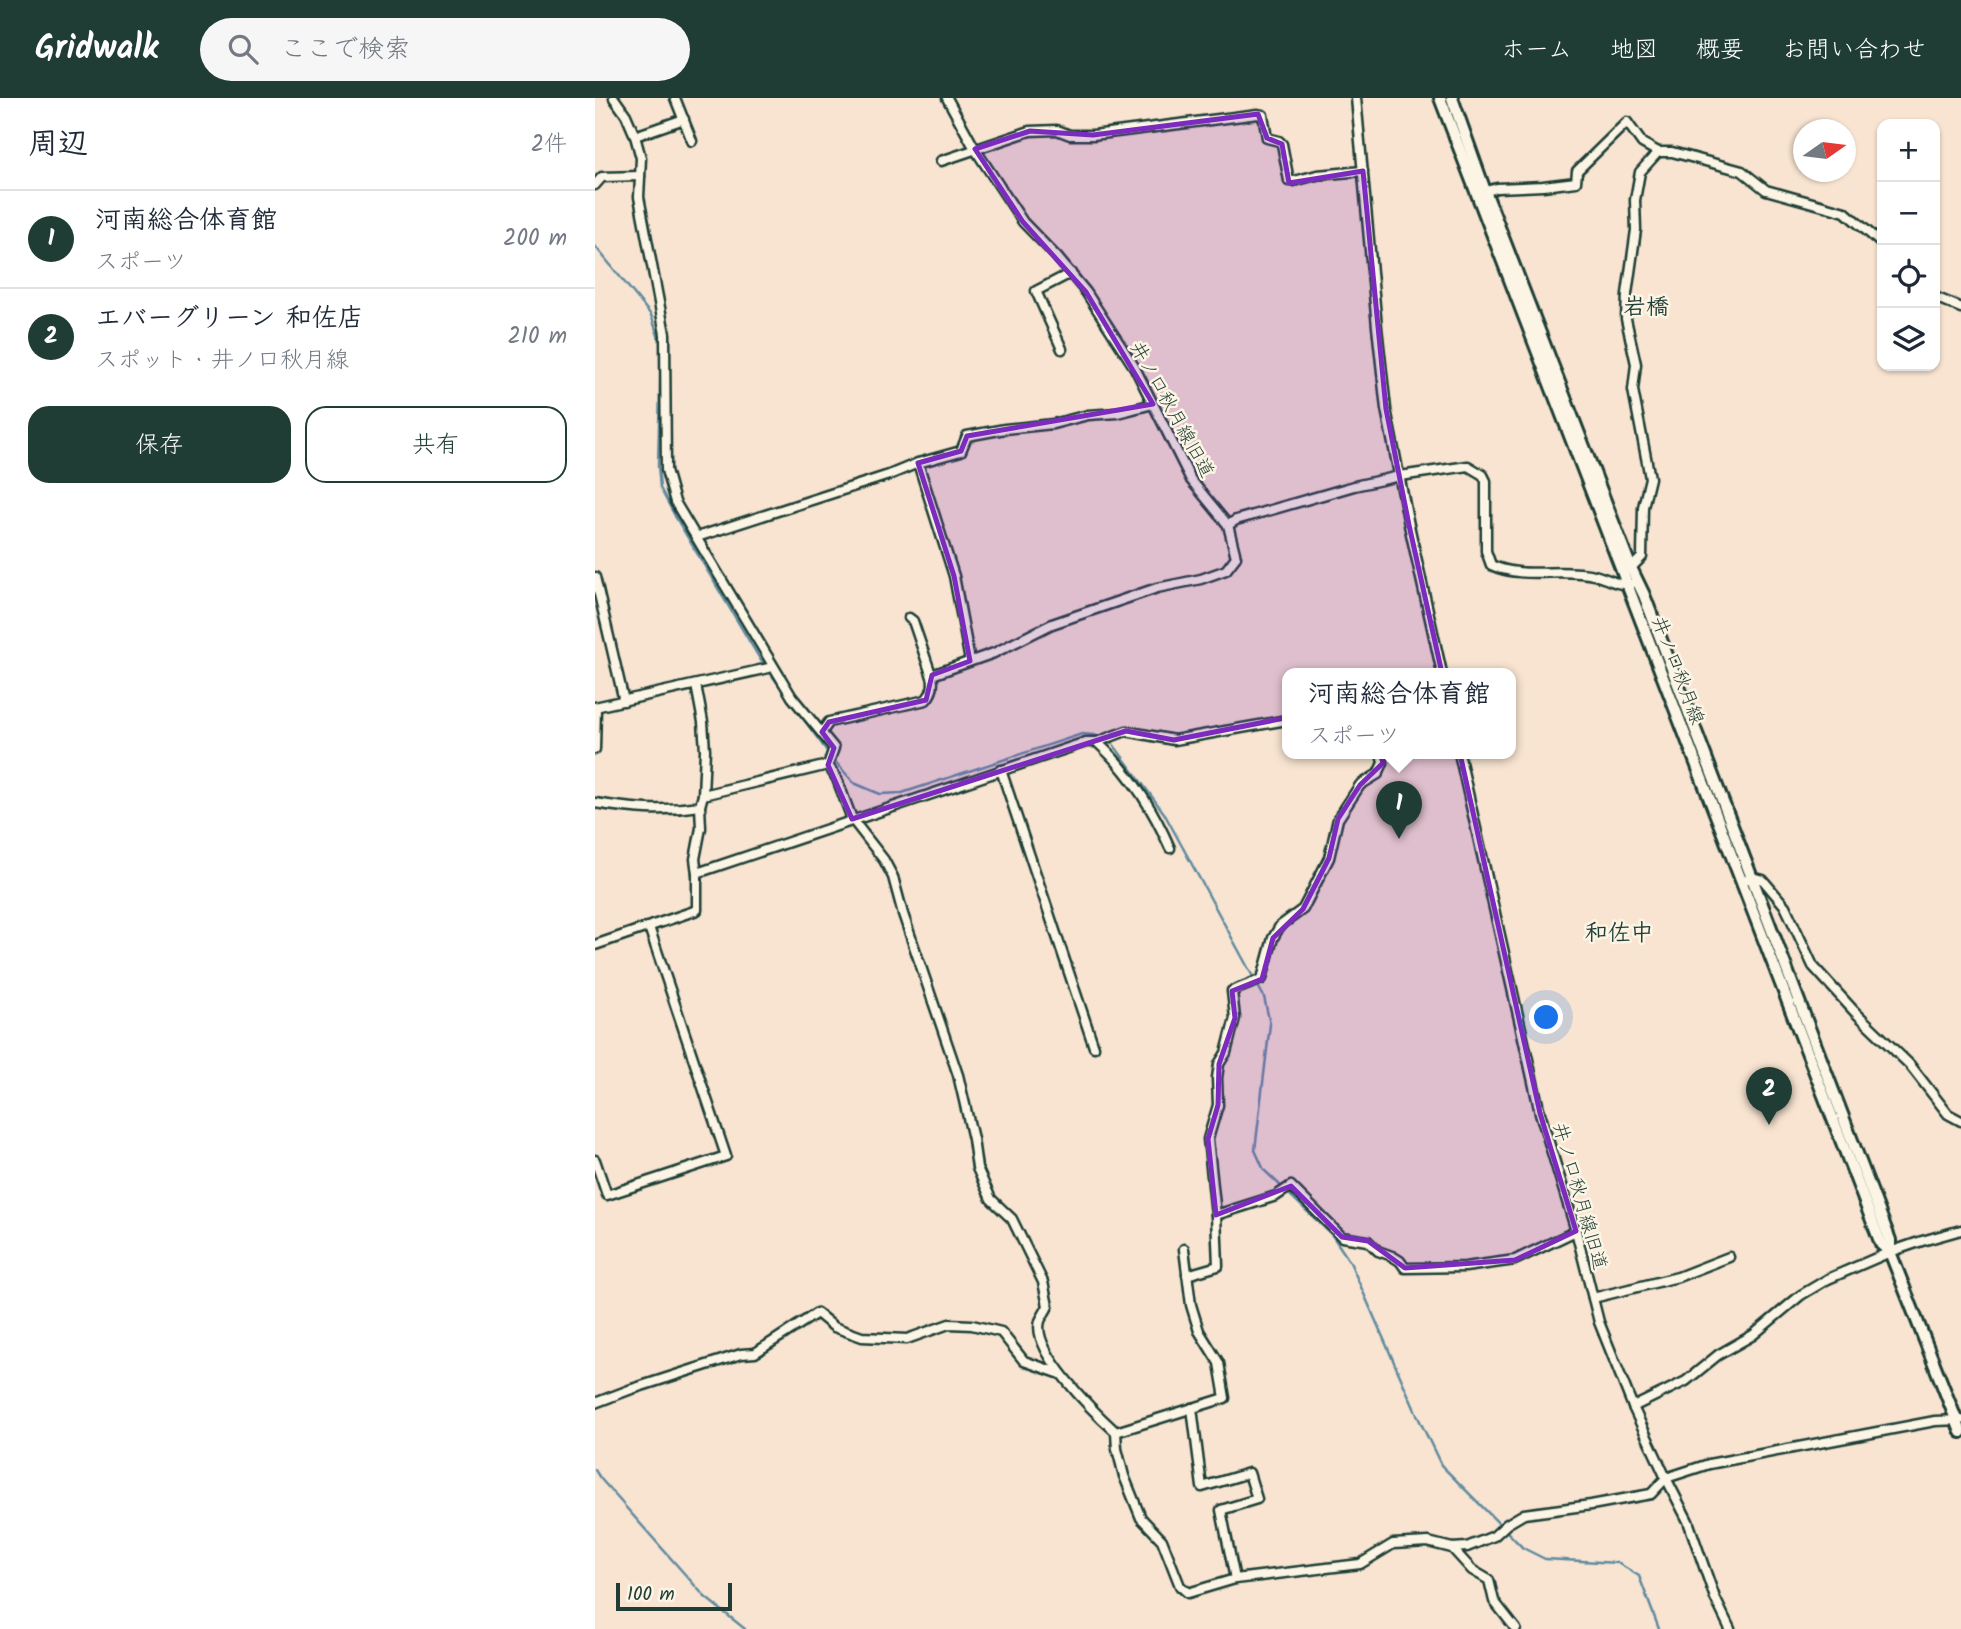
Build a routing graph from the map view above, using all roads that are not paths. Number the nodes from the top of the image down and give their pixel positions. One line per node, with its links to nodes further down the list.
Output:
1 (614, 98): 8 (street)
2 (675, 98): 7 (street)
3 (947, 98): 10 (street, 井ノ口秋月線旧道)
4 (1356, 98): 13 (street)
5 (1440, 98): 16 (main road, 井ノ口秋月線)
6 (1452, 98): 16 (main road, 井ノ口秋月線)
7 (684, 119): 8 (street); 9 (street)
8 (635, 136): 14 (street)
9 (692, 141)
10 (975, 149): 12 (street); 13 (street); 18 (street, 井ノ口秋月線旧道)
11 (1658, 152): 16 (street); 17 (street); 27 (street)
12 (941, 161)
13 (1363, 171): 24 (street)
14 (640, 176): 15 (street); 26 (street)
15 (595, 185)
16 (1481, 193): 27 (main road, 井ノ口秋月線); 29 (main road, 井ノ口秋月線)
17 (1877, 240)
18 (1071, 274): 21 (street); 22 (street, 井ノ口秋月線旧道)
19 (1940, 299): 20 (street)
20 (1961, 308)
21 (1062, 349)
22 (1153, 404): 23 (street); 25 (street, 井ノ口秋月線旧道)
23 (918, 463): 26 (street); 31 (street)
24 (1400, 476): 25 (street); 29 (street); 33 (street)
25 (1228, 525): 31 (street)
26 (697, 537): 32 (street)
27 (1631, 568): 29 (main road, 井ノ口秋月線)
28 (595, 577): 36 (street)
29 (1632, 584): 52 (main road, 井ノ口秋月線)
30 (909, 618): 34 (street)
31 (970, 661): 34 (street)
32 (773, 667): 35 (street); 39 (street)
33 (1441, 668)
34 (932, 677): 39 (street)
35 (696, 685): 36 (street); 46 (street)
36 (624, 701): 37 (street)
37 (595, 707): 41 (street)
38 (1282, 721): 40 (street)
39 (822, 732): 44 (street)
40 (1097, 742): 45 (street); 50 (street)
41 (595, 749)
42 (1382, 759): 58 (street)
43 (1460, 759): 60 (street, 井ノ口秋月線旧道)
44 (828, 764): 46 (street); 49 (street)
45 (1001, 770): 49 (street); 55 (street)
46 (703, 795): 48 (street)
47 (595, 803): 48 (street)
48 (700, 806): 51 (street)
49 (852, 820): 51 (street); 66 (street)
50 (1170, 848)
51 (697, 873): 53 (street)
52 (1747, 879): 56 (street); 62 (main road, 井ノ口秋月線)
53 (649, 927): 54 (street); 57 (street)
54 (595, 946)
55 (1094, 1047)
56 (1961, 1121)
57 (595, 1160)
58 (1216, 1215): 60 (street); 64 (street)
59 (1961, 1230): 62 (street)
60 (1576, 1231): 65 (street, 井ノ口秋月線旧道)
61 (1184, 1249): 64 (street)
62 (1890, 1252): 68 (street); 70 (main road, 井ノ口秋月線)
63 (1729, 1257): 65 (street)
64 (1187, 1275): 69 (street)
65 (1593, 1298): 68 (street, 井ノ口秋月線旧道)
66 (1061, 1374): 67 (street); 71 (street)
67 (595, 1404)
68 (1633, 1407): 73 (street, 井ノ口秋月線旧道)
69 (1192, 1408): 71 (street); 75 (street)
70 (1959, 1420): 72 (main road, 井ノ口秋月線); 73 (street)
71 (1116, 1432): 75 (street)
72 (1961, 1432)
73 (1665, 1478): 74 (street); 77 (street, 井ノ口秋月線旧道)
74 (1452, 1548): 75 (street); 76 (street)
75 (1235, 1579)
76 (1515, 1629)
77 (1730, 1629)

